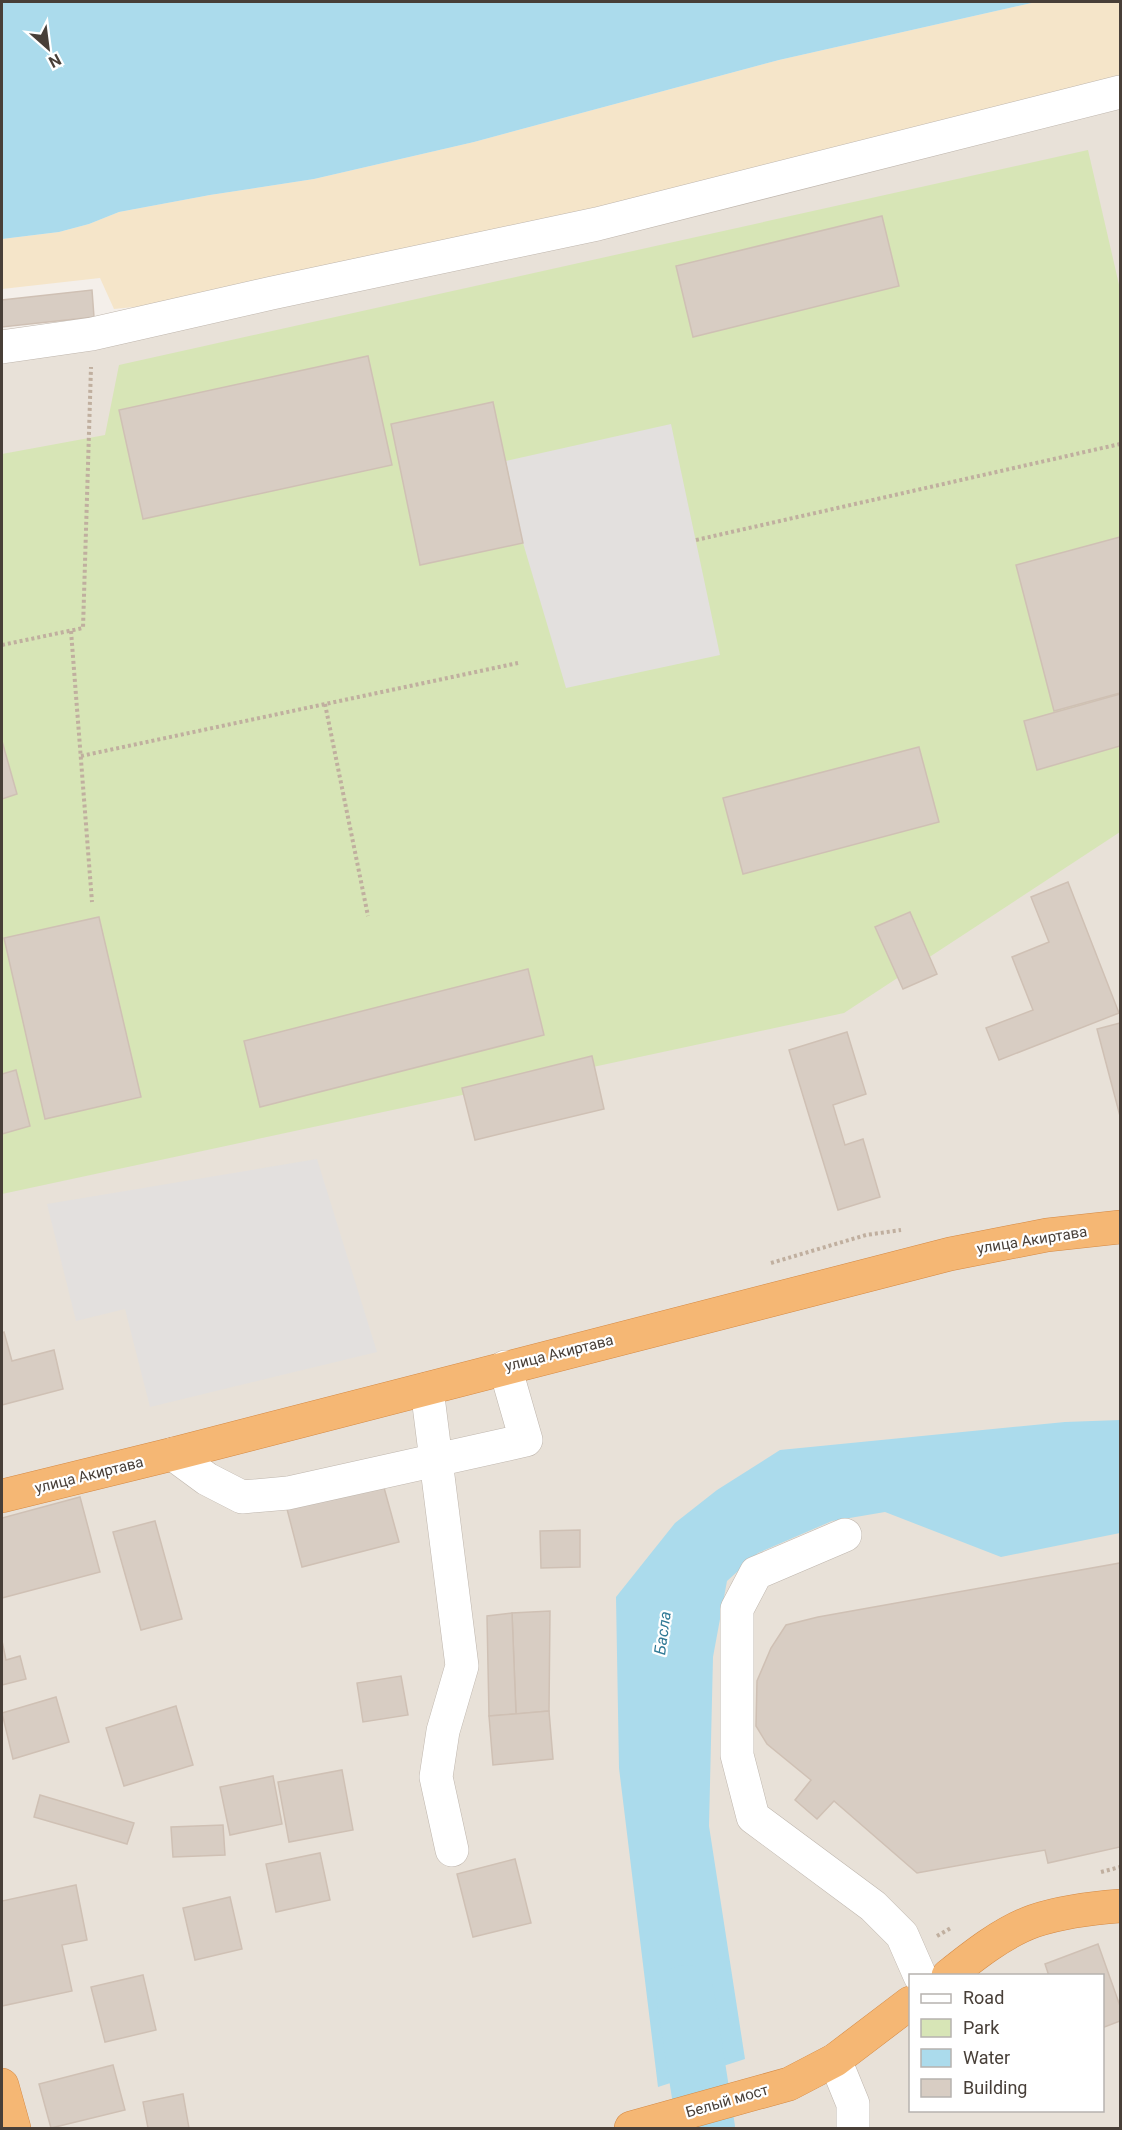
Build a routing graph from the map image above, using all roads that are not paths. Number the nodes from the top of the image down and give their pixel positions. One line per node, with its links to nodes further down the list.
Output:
1 (1120, 97): 2 (street)
2 (2, 347)
3 (1120, 1227): 4 (highway, улица Акиртава)
4 (505, 1367): 5 (highway, улица Акиртава); 7 (street)
5 (427, 1389): 6 (highway, улица Акиртава); 7 (street)
6 (173, 1454): 7 (street); 8 (highway, улица Акиртава)
7 (436, 1459): 10 (street)
8 (2, 1496)
9 (845, 1535): 12 (street)
10 (452, 1850)
11 (1120, 1906): 13 (highway)
12 (919, 1974)
13 (951, 1974)
14 (909, 2004): 15 (highway, Белый мост)
15 (836, 2060): 18 (highway, Белый мост); 19 (street)
16 (2, 2085): 17 (highway)
17 (14, 2128)
18 (631, 2128)
19 (853, 2128)

